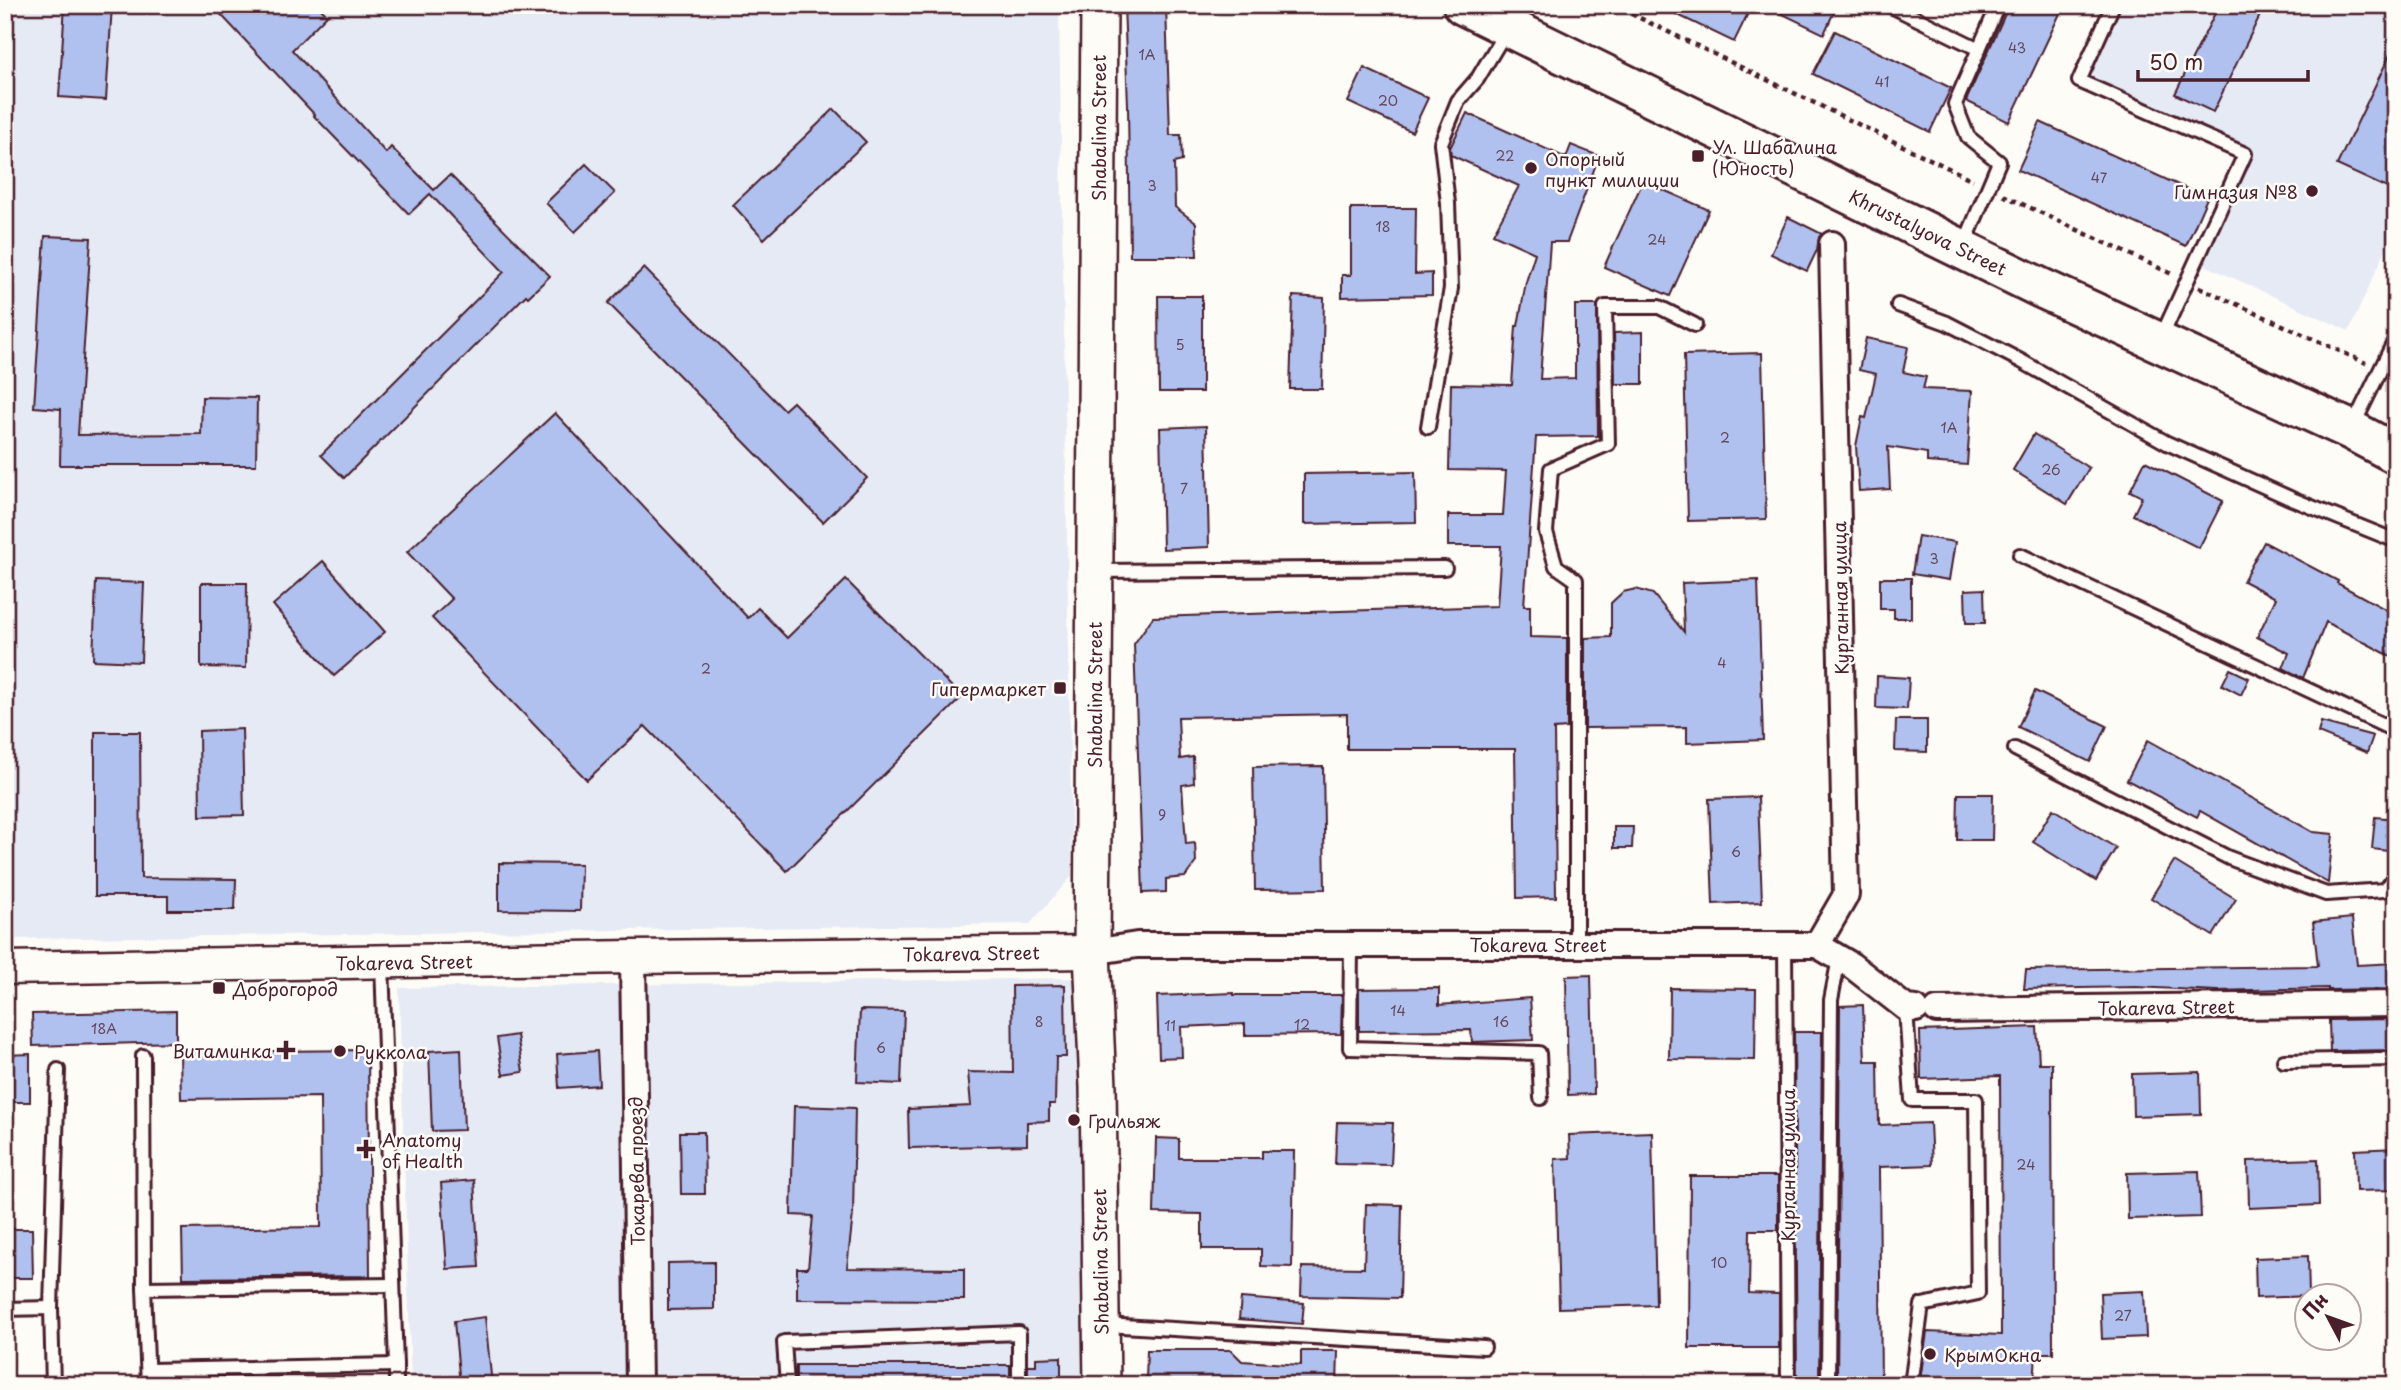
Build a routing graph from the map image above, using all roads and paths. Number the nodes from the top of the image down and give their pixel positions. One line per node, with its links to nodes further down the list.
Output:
1 (1099, 5): 20 (main road, Shabalina Street)
2 (1462, 5): 6 (main road, Khrustalyova Street)
3 (1889, 5): 7 (lane)
4 (1998, 5): 7 (lane)
5 (2113, 5): 13 (lane)
6 (1508, 27): 9 (main road, Khrustalyova Street); 14 (lane)
7 (1979, 49): 9 (lane)
8 (1832, 244): 26 (street, Курганная улица)
9 (1962, 248): 13 (main road, Khrustalyova Street)
10 (1898, 305): 17 (lane)
11 (1695, 324): 24 (lane)
12 (2396, 338): 15 (lane)
13 (2159, 342): 15 (main road, Khrustalyova Street)
14 (1428, 427)
15 (2351, 429): 16 (main road, Khrustalyova Street)
16 (2396, 454)
17 (2396, 541)
18 (2020, 555): 21 (lane)
19 (1445, 568): 20 (lane)
20 (1095, 571): 28 (main road, Shabalina Street)
21 (2396, 731)
22 (2015, 749): 23 (lane)
23 (2396, 875)
24 (1576, 943): 25 (street, Tokareva Street); 27 (street, Tokareva Street)
25 (1785, 944): 26 (street, Tokareva Street); 55 (lane, Курганная улица)
26 (1817, 944): 30 (street)
27 (1351, 946): 28 (street, Tokareva Street); 39 (lane)
28 (1092, 952): 29 (street, Tokareva Street); 44 (main road, Shabalina Street)
29 (632, 957): 31 (street, Tokareva Street); 51 (street, Токарева проезд)
30 (1839, 958): 34 (street); 56 (lane)
31 (382, 962): 32 (street, Tokareva Street); 40 (lane)
32 (5, 968)
33 (2396, 1004): 34 (street, Tokareva Street)
34 (1920, 1009): 57 (lane)
35 (143, 1056): 41 (lane)
36 (2396, 1059): 37 (lane)
37 (2284, 1061)
38 (58, 1070): 42 (lane)
39 (1541, 1098)
40 (393, 1285): 41 (lane); 46 (lane)
41 (145, 1288): 47 (lane)
42 (51, 1308): 43 (lane); 48 (lane)
43 (5, 1309)
44 (1101, 1325): 45 (lane); 54 (main road, Shabalina Street)
45 (1484, 1347)
46 (396, 1365): 47 (lane); 50 (lane)
47 (149, 1370): 49 (lane)
48 (53, 1385)
49 (148, 1385)
50 (396, 1385)
51 (639, 1385)
52 (787, 1385): 53 (lane)
53 (1019, 1385)
54 (1102, 1385)
55 (1788, 1385)
56 (1828, 1385)
57 (1911, 1385)

